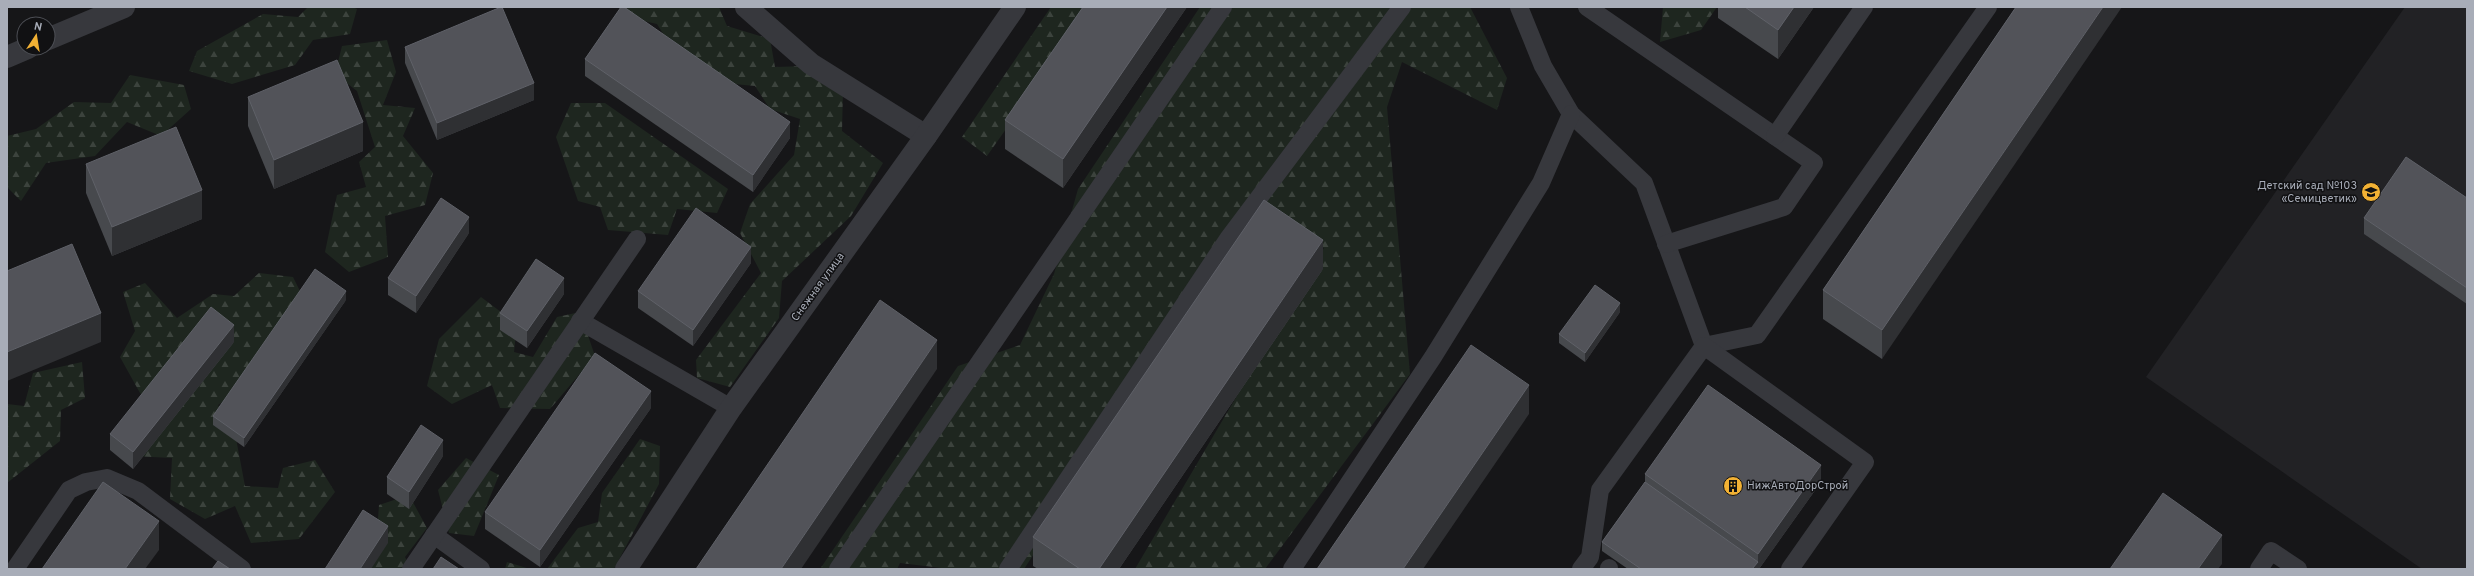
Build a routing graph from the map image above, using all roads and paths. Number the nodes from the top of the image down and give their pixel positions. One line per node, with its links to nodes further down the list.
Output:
1 (124, 7): 10 (street)
2 (746, 7): 12 (street)
3 (1015, 7): 12 (street, Снежная улица)
4 (1223, 7): 25 (lane)
5 (1402, 7): 26 (lane)
6 (1520, 7): 11 (lane)
7 (1587, 7): 13 (lane)
8 (1864, 7): 13 (lane)
9 (1988, 7): 17 (lane)
10 (56, 37)
11 (1571, 114): 15 (lane); 27 (lane)
12 (926, 136): 18 (street, Снежная улица)
13 (1775, 136): 15 (lane)
14 (637, 239): 16 (lane)
15 (1666, 244): 17 (lane)
16 (580, 321): 18 (lane); 19 (lane)
17 (1704, 346): 28 (lane); 29 (lane)
18 (731, 408): 24 (street, Снежная улица)
19 (434, 535): 22 (lane); 23 (lane)
20 (15, 569): 21 (lane)
21 (242, 569)
22 (411, 569)
23 (481, 569)
24 (626, 569)
25 (838, 569)
26 (1008, 569)
27 (1292, 569)
28 (1581, 569)
29 (1790, 569)
30 (2259, 569): 31 (lane)
31 (2298, 569)

